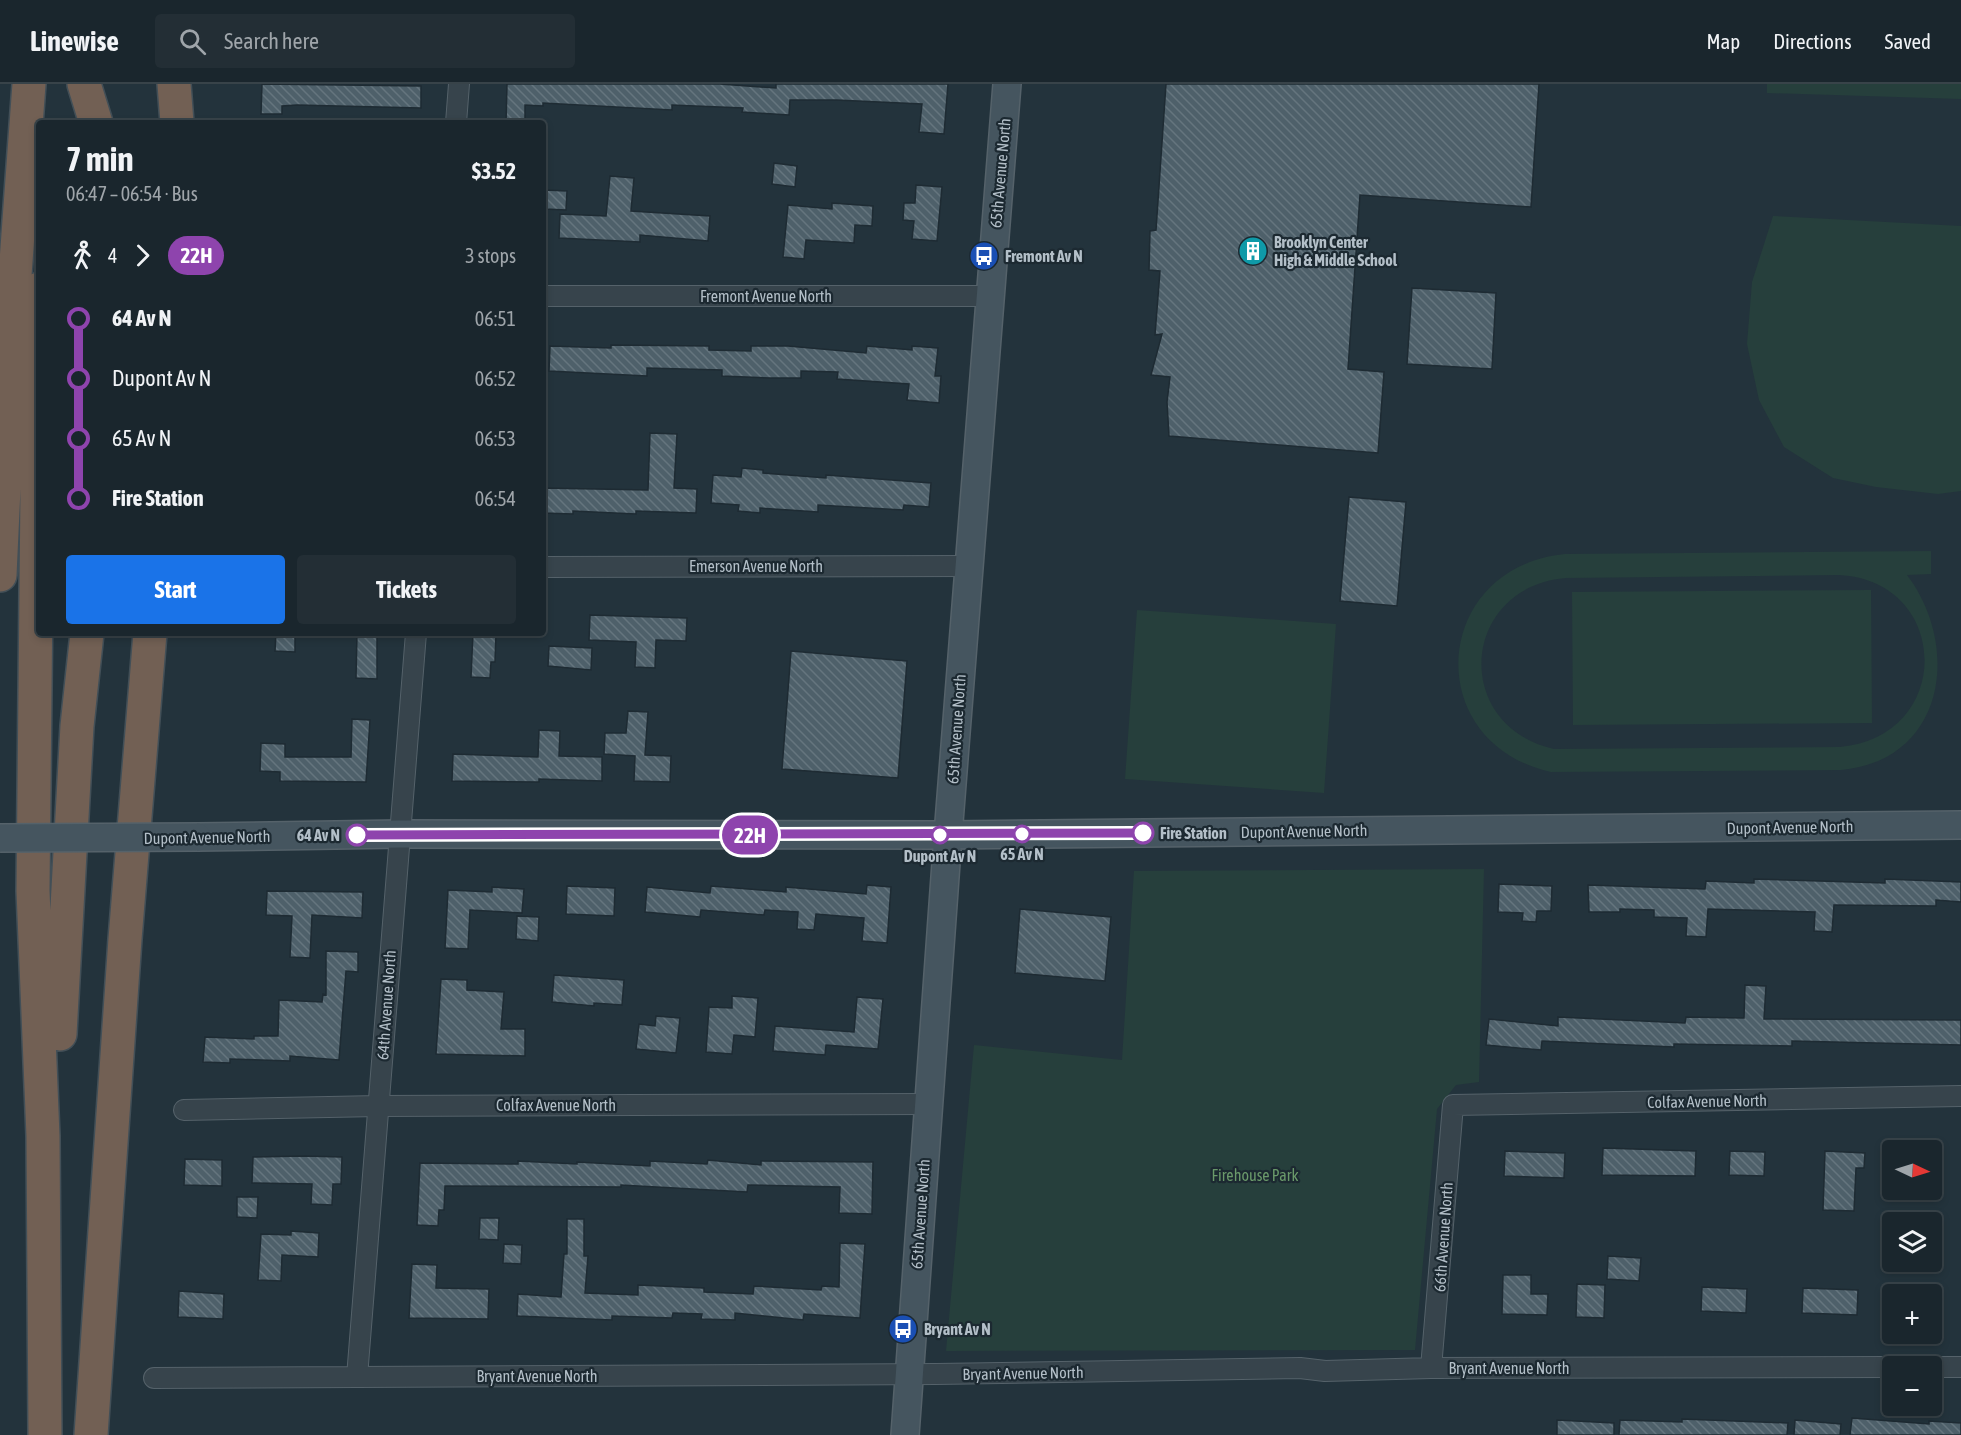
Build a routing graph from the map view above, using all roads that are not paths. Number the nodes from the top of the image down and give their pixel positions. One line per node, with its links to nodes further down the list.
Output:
1 (29, 84): 15 (highway)
2 (44, 84): 7 (highway)
3 (84, 84): 8 (highway)
4 (174, 84): 9 (highway)
5 (459, 84): 10 (street)
6 (1007, 84): 12 (street, 65th Avenue North)
7 (42, 120)
8 (95, 120)
9 (177, 120)
10 (456, 120)
11 (546, 296): 12 (street, Fremont Avenue North)
12 (990, 296): 13 (street, 65th Avenue North)
13 (969, 566): 14 (street, Emerson Avenue North); 23 (street, 65th Avenue North)
14 (546, 567)
15 (0, 575)
16 (36, 590): 30 (highway)
17 (87, 636): 30 (highway)
18 (127, 636): 31 (highway)
19 (150, 636): 31 (highway)
20 (416, 636): 22 (street, 64th Avenue North)
21 (1961, 825): 23 (street, Dupont Avenue North)
22 (400, 834): 23 (street, Dupont Avenue North); 24 (street, Dupont Avenue North, bridge); 27 (street, 64th Avenue North)
23 (948, 835): 26 (street, 65th Avenue North)
24 (0, 838)
25 (1961, 1096): 28 (street, Colfax Avenue North)
26 (928, 1104): 27 (street, Colfax Avenue North); 36 (street, 65th Avenue North)
27 (378, 1106): 29 (street, Colfax Avenue North); 37 (street, 64th Avenue North)
28 (1453, 1106): 35 (street, 66th Avenue North)
29 (184, 1110)
30 (43, 1136): 39 (highway)
31 (111, 1141): 40 (highway)
32 (1882, 1367): 35 (street, Bryant Avenue North)
33 (1942, 1367): 34 (street)
34 (1961, 1367)
35 (1431, 1368): 36 (street, Bryant Avenue North)
36 (908, 1374): 37 (street, Bryant Avenue North); 41 (street)
37 (357, 1377): 38 (street, Bryant Avenue North)
38 (153, 1378)
39 (45, 1435)
40 (91, 1435)
41 (905, 1435)

